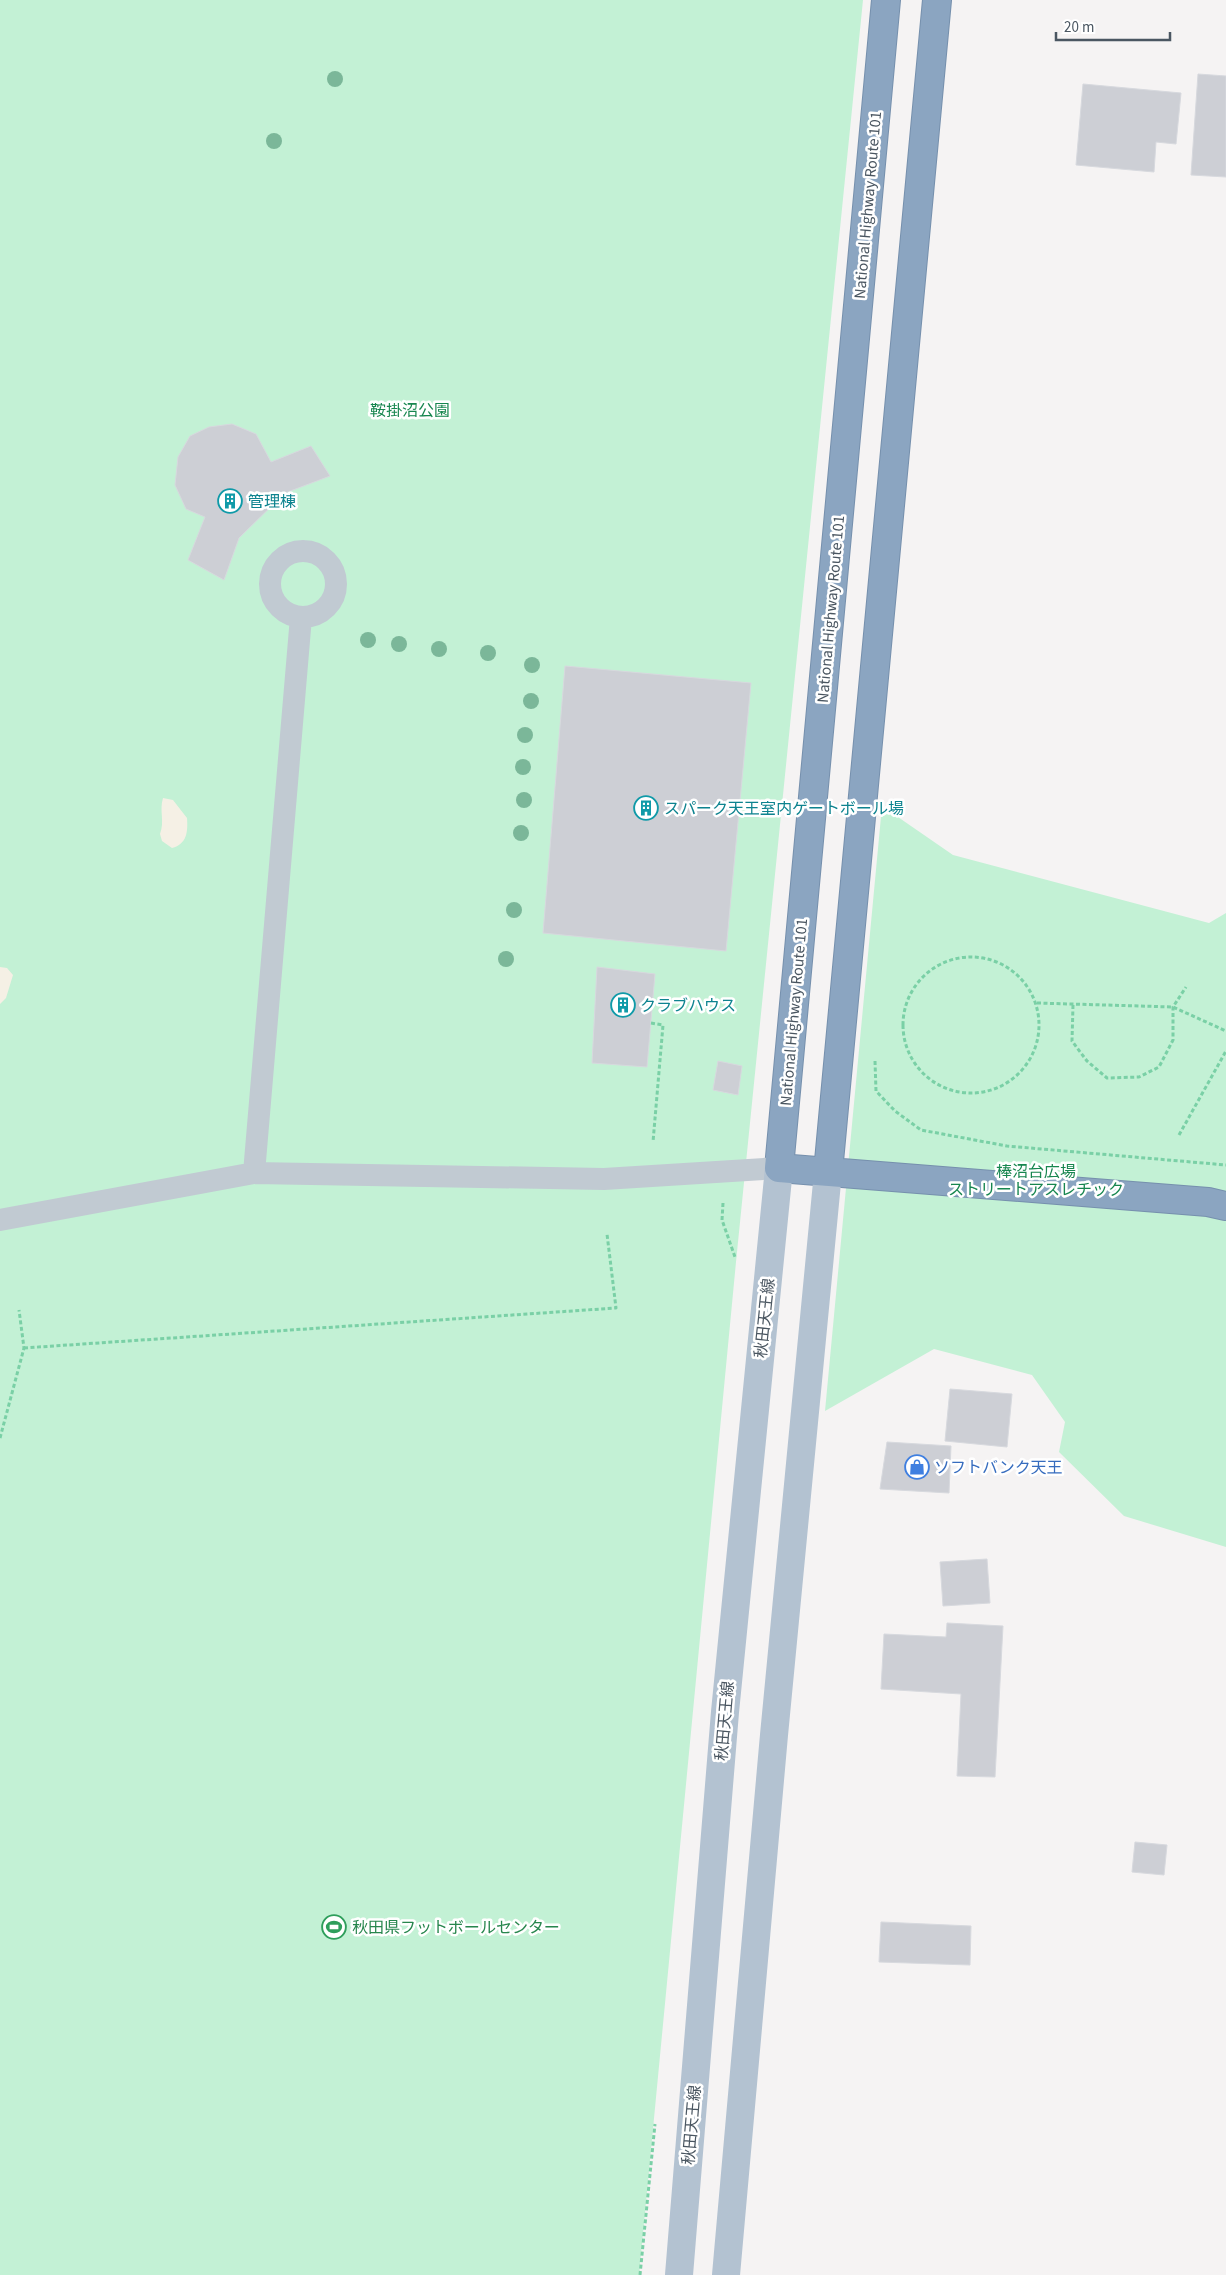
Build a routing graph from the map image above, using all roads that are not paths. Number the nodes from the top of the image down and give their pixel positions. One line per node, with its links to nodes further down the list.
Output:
1 (886, 0): 4 (highway, National Highway Route 101)
2 (937, 0): 5 (highway)
3 (301, 617): 6 (lane)
4 (779, 1168): 5 (highway); 6 (lane); 9 (main road, 秋田天王線)
5 (828, 1172): 7 (highway); 10 (main road)
6 (254, 1173): 8 (lane)
7 (1226, 1206)
8 (0, 1220)
9 (679, 2275)
10 (726, 2275)

